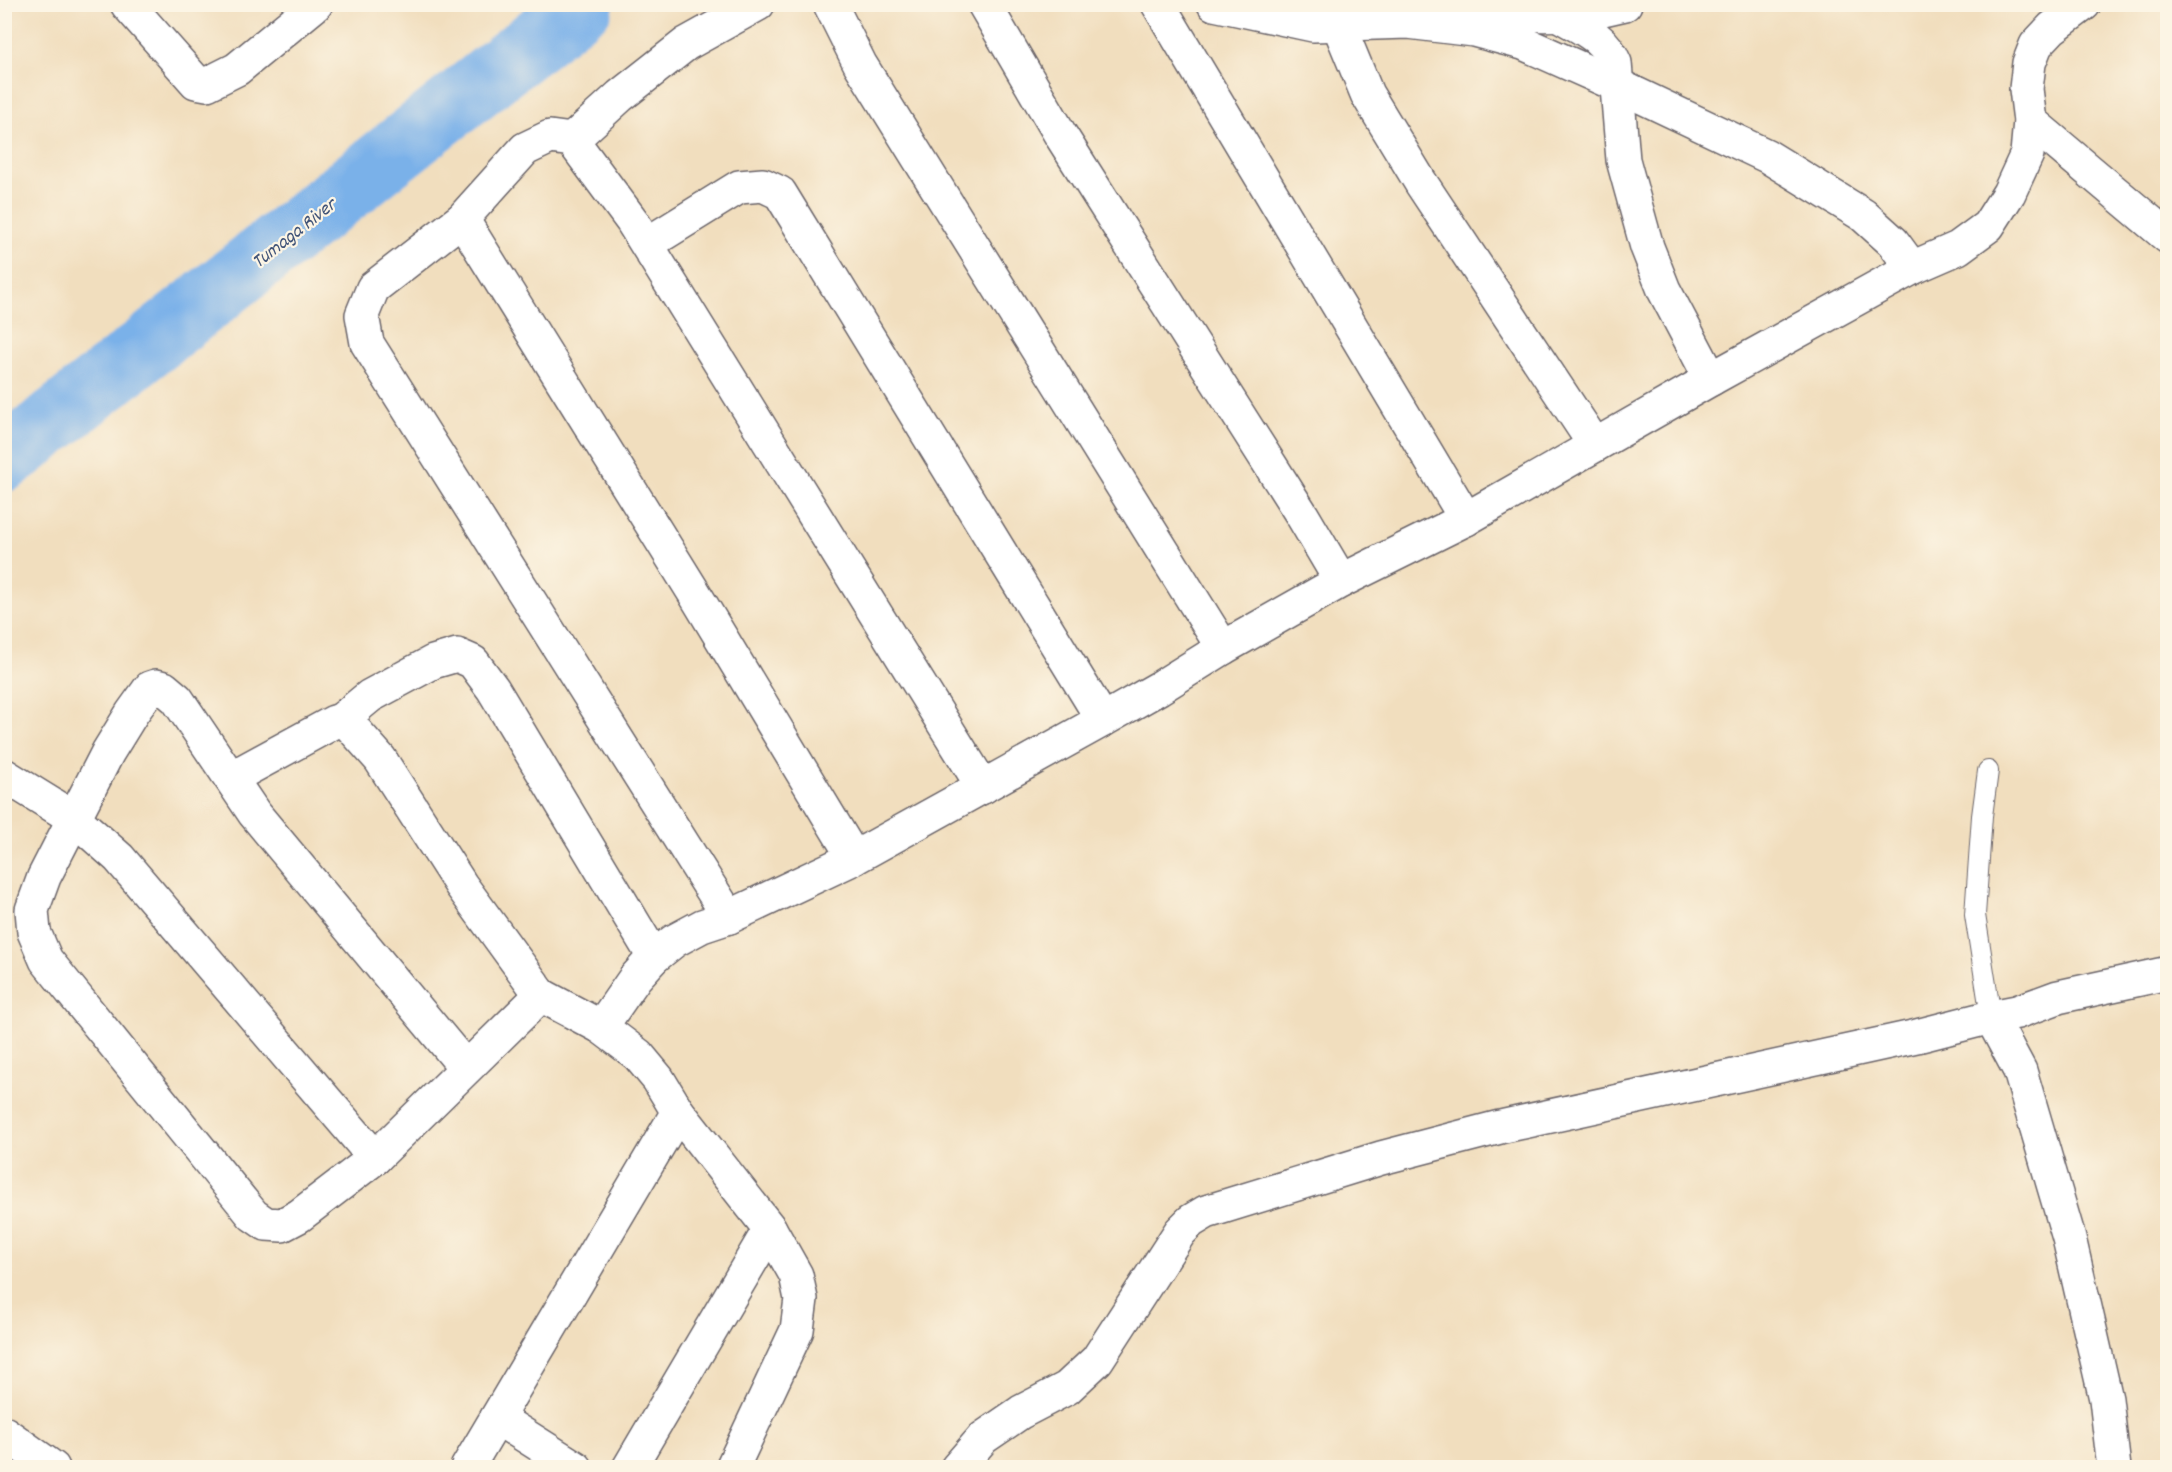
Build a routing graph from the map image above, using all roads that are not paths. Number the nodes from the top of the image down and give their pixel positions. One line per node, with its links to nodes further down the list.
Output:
1 (127, 4): 2 (street)
2 (316, 4)
3 (758, 4): 15 (street)
4 (830, 4): 24 (street)
5 (984, 4): 23 (street)
6 (1158, 4): 22 (street)
7 (1214, 4): 12 (street)
8 (1468, 4): 11 (street)
9 (1625, 4): 11 (street)
10 (2084, 4): 14 (street)
11 (1557, 14): 13 (street)
12 (1339, 26): 13 (street); 21 (street)
13 (1617, 85): 19 (street); 20 (street)
14 (2030, 121): 17 (street); 19 (street)
15 (572, 140): 16 (street); 18 (street)
16 (462, 219): 32 (street); 33 (street)
17 (2168, 237)
18 (647, 244): 26 (street); 30 (street)
19 (1912, 268): 20 (street)
20 (1711, 379): 21 (street)
21 (1595, 444): 22 (street)
22 (1466, 519): 23 (street)
23 (1341, 581): 24 (street)
24 (1223, 648): 26 (street)
25 (341, 720): 29 (street); 34 (street); 36 (street)
26 (1103, 720): 30 (street)
27 (1988, 771): 37 (lane)
28 (4, 775): 31 (street)
29 (231, 778): 31 (street); 39 (street)
30 (983, 787): 32 (street)
31 (75, 819): 41 (street); 41 (street)
32 (854, 858): 33 (street)
33 (729, 917): 34 (street)
34 (654, 957): 38 (street)
35 (2168, 973): 37 (street)
36 (541, 995): 38 (street); 39 (street)
37 (1991, 1017): 50 (street); 51 (street)
38 (601, 1027): 40 (street)
39 (466, 1068): 41 (street)
40 (678, 1112): 42 (street); 43 (street)
41 (375, 1158)
42 (770, 1229): 48 (street); 49 (street)
43 (497, 1418): 46 (street); 47 (street)
44 (4, 1433): 45 (street)
45 (52, 1467)
46 (467, 1467)
47 (576, 1467)
48 (629, 1467)
49 (732, 1467)
50 (957, 1467)
51 (2114, 1467)

